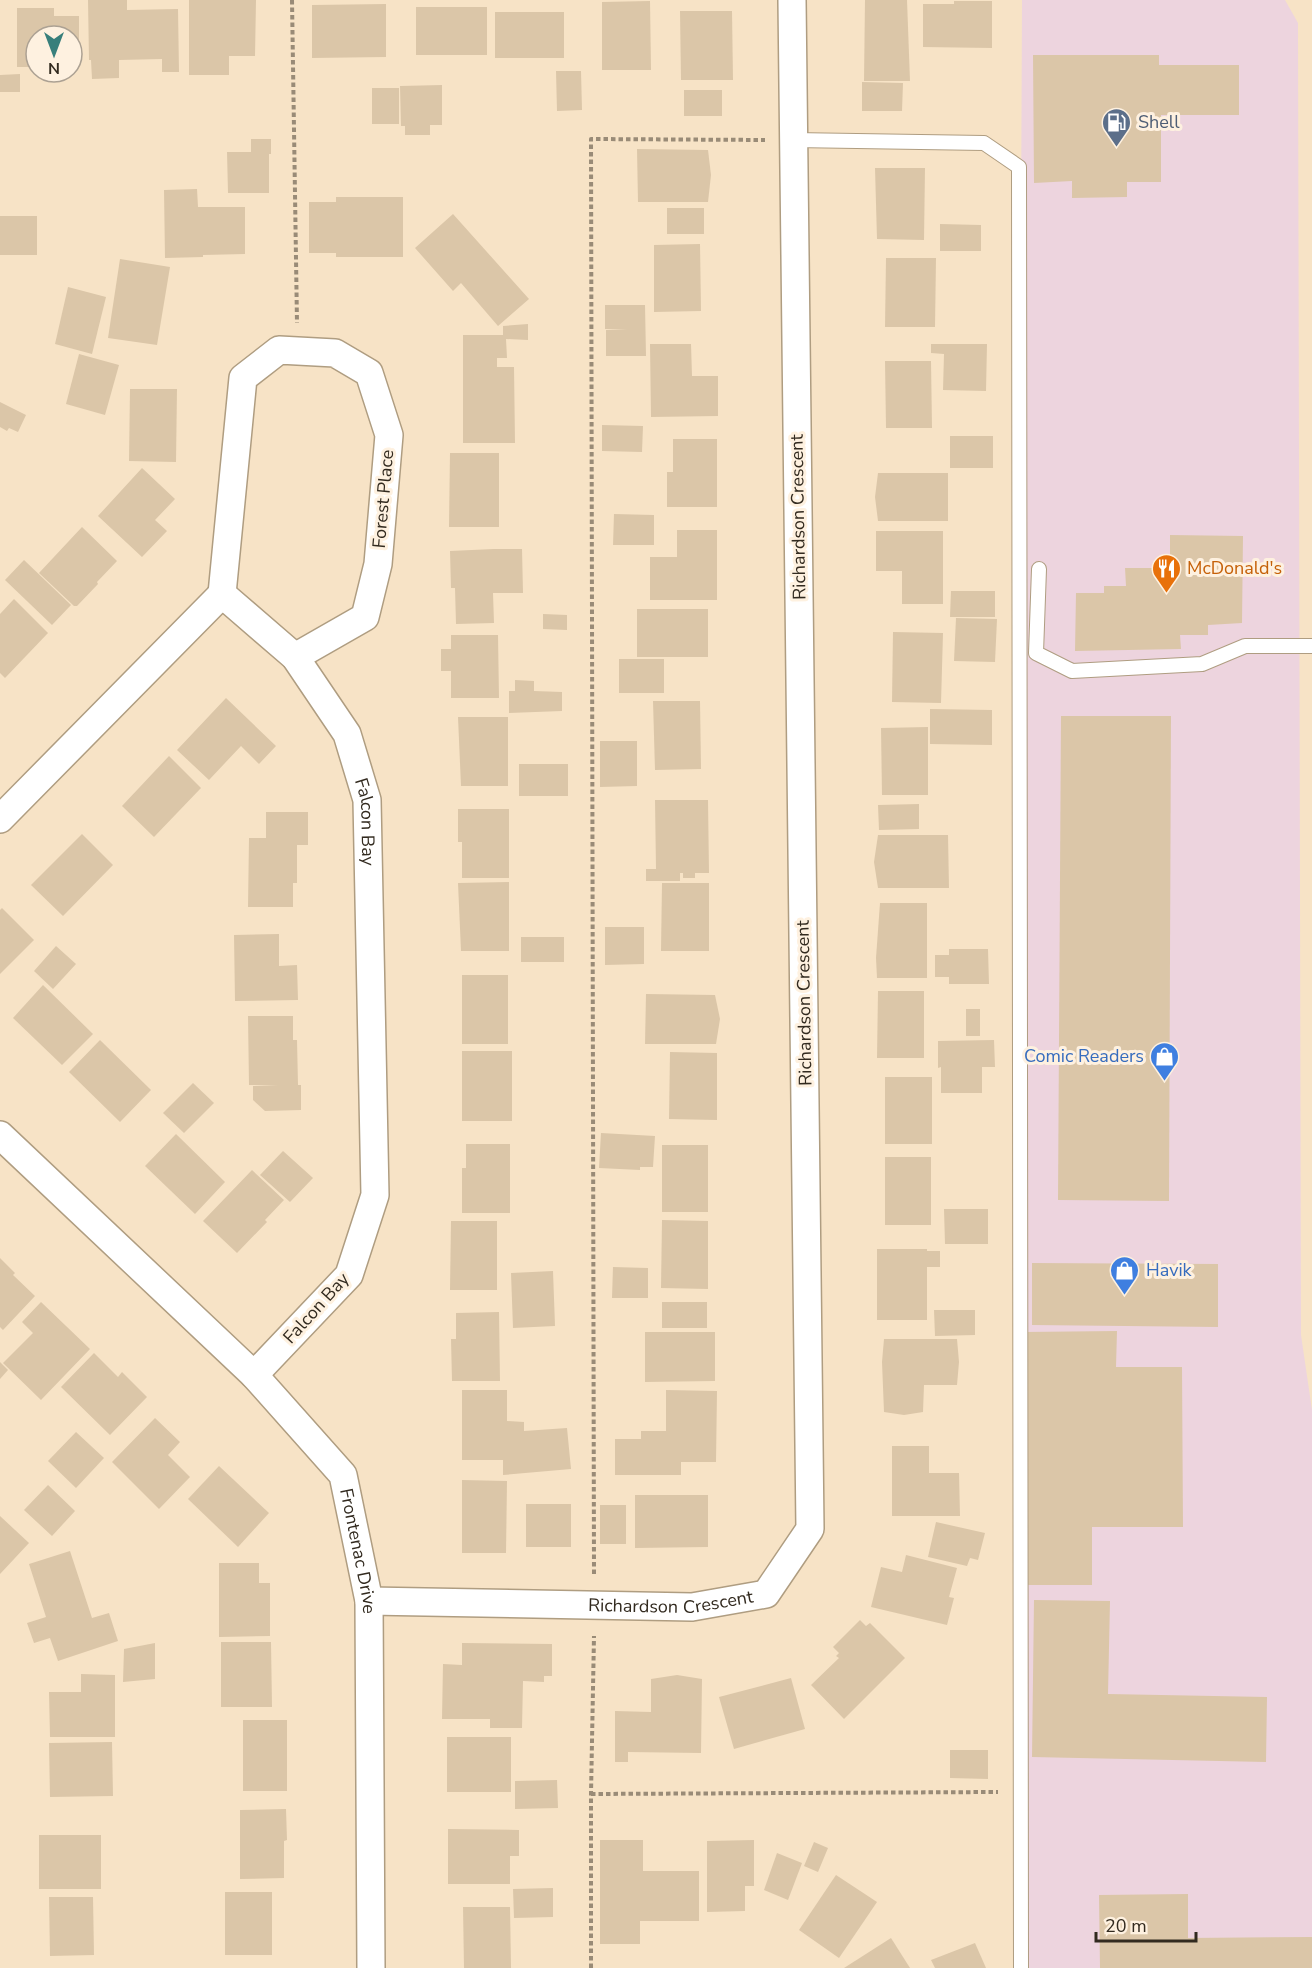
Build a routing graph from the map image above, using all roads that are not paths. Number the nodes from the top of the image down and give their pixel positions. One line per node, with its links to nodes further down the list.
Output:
1 (792, 0): 2 (street, Richardson Crescent)
2 (793, 140): 10 (street, Richardson Crescent); 12 (lane)
3 (1039, 569): 5 (lane)
4 (222, 594): 6 (street, Falcon Bay); 6 (street, Forest Place); 7 (street)
5 (1312, 646)
6 (295, 657): 9 (street, Falcon Bay)
7 (0, 819)
8 (0, 1135): 9 (street, Frontenac Drive)
9 (254, 1374): 10 (street, Frontenac Drive)
10 (369, 1601): 11 (street, Frontenac Drive)
11 (371, 1968)
12 (1021, 1968)

